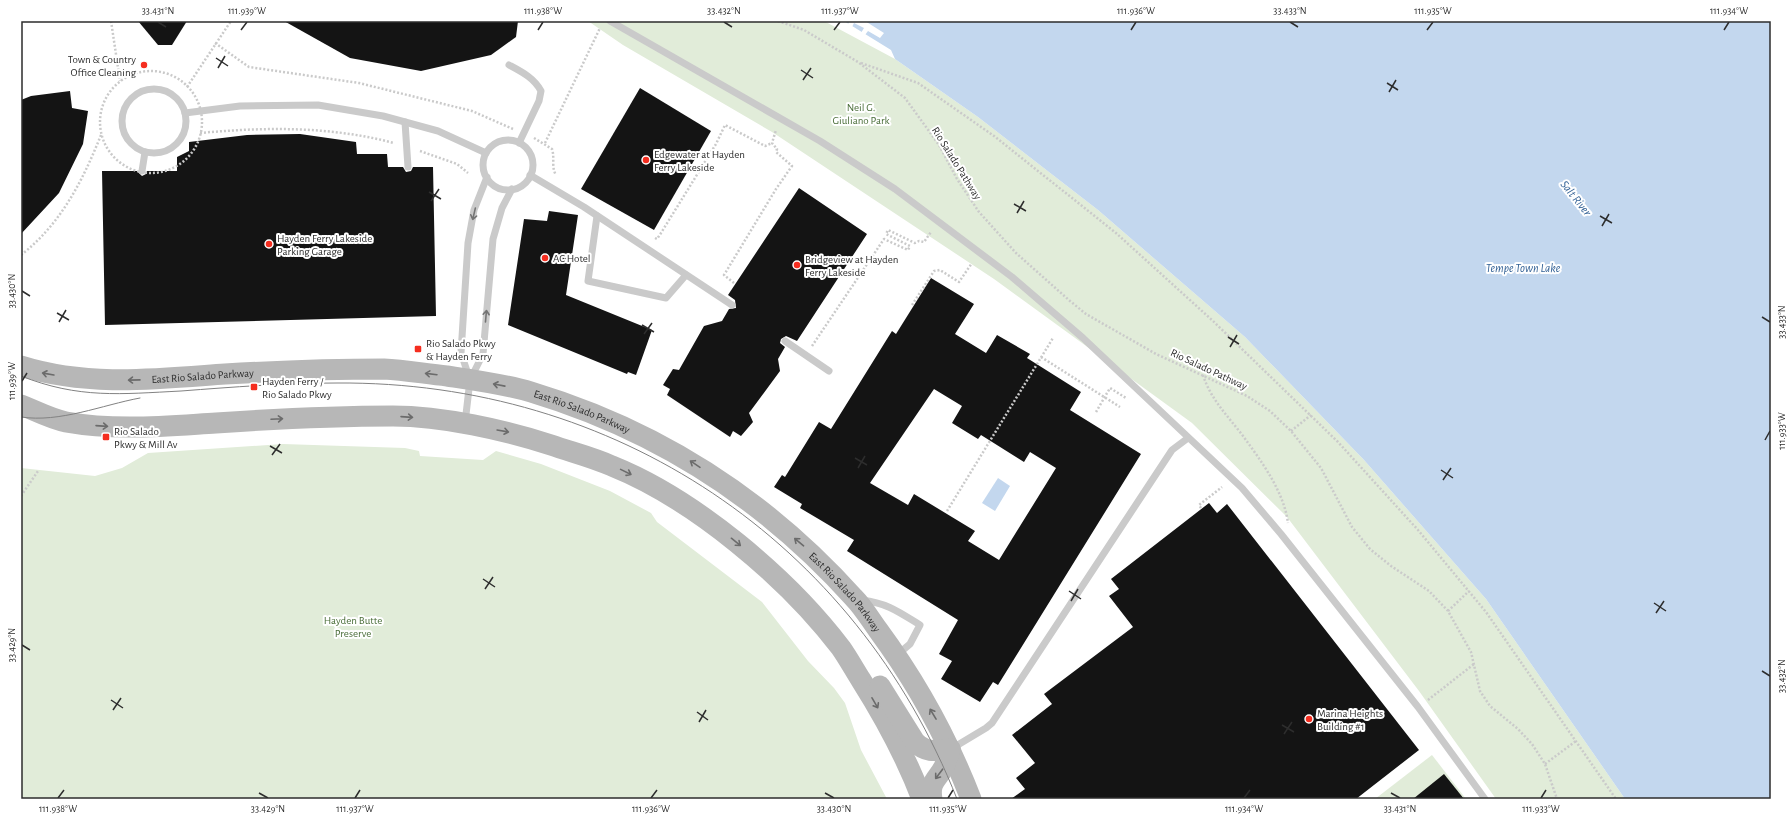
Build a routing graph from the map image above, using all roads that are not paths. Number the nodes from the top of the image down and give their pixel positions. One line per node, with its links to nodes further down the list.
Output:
1 (610, 21): 22 (lane)
2 (509, 65): 5 (lane)
3 (185, 113): 4 (lane); 6 (lane); 6 (lane)
4 (405, 122): 7 (lane); 8 (lane)
5 (519, 143): 7 (lane); 10 (lane)
6 (145, 152): 9 (lane)
7 (486, 153): 11 (lane)
8 (408, 167)
9 (142, 171)
10 (530, 175): 12 (lane); 13 (lane)
11 (487, 177): 12 (lane); 19 (lane, one-way to 19)
12 (512, 189): 19 (lane, one-way to 12)
13 (597, 216): 14 (lane); 14 (lane)
14 (686, 275): 15 (lane)
15 (732, 305)
16 (785, 341): 18 (lane)
17 (21, 366): 19 (main road, East Rio Salado Parkway, one-way to 17)
18 (829, 371)
19 (470, 380): 21 (lane); 23 (main road, East Rio Salado Parkway, one-way to 19)
20 (21, 406): 21 (main road, one-way to 21)
21 (465, 425): 24 (main road, one-way to 24)
22 (1188, 438): 26 (lane); 30 (lane)
23 (856, 600): 25 (main road, East Rio Salado Parkway); 25 (lane)
24 (841, 648): 26 (main road); 27 (main road, one-way to 27)
25 (897, 656): 26 (main road, East Rio Salado Parkway, one-way to 25)
26 (950, 749): 28 (main road, one-way to 28); 29 (main road, East Rio Salado Parkway)
27 (922, 799)
28 (932, 799)
29 (970, 799)
30 (1484, 799)

